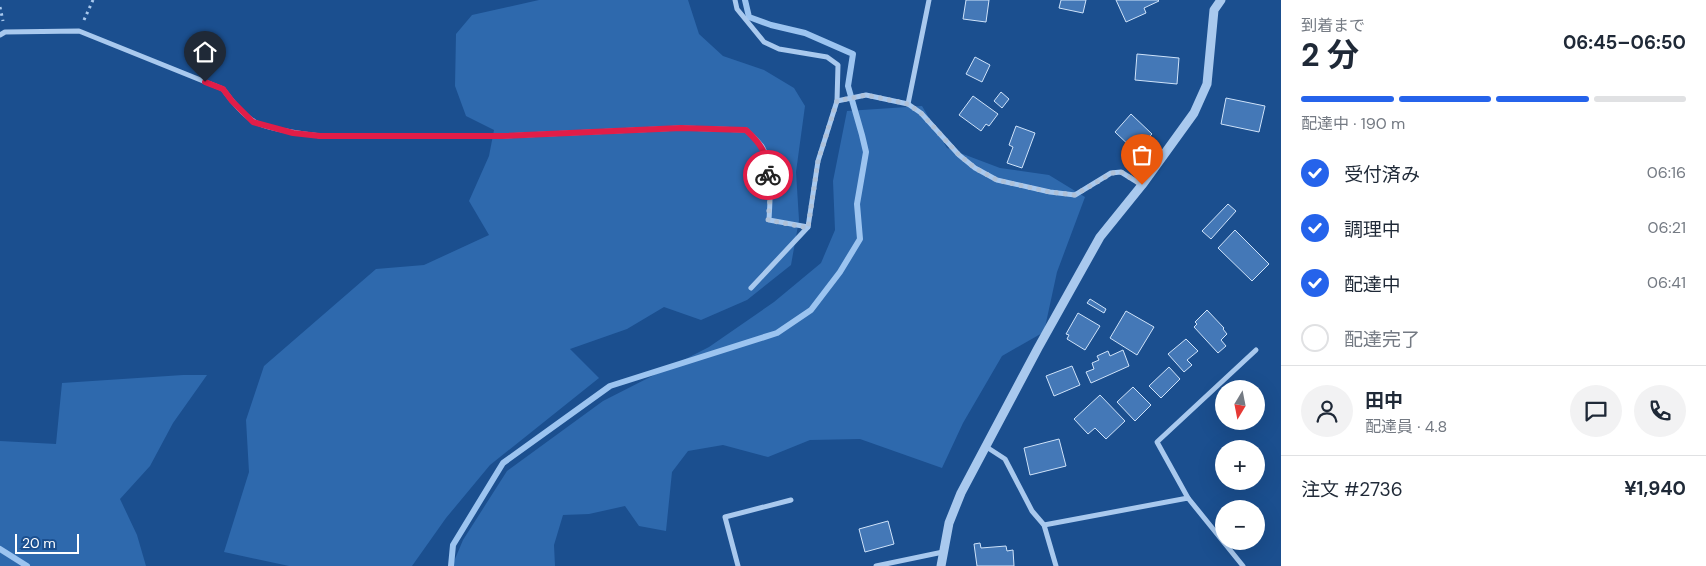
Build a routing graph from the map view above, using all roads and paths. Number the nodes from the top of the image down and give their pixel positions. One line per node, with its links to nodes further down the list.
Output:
1 (93, 0): 5 (path)
2 (735, 0): 7 (street)
3 (929, 0): 8 (street)
4 (1221, 0): 9 (street)
5 (79, 31): 6 (street); 10 (street)
6 (0, 35)
7 (837, 101): 8 (street); 10 (street)
8 (908, 104): 9 (street)
9 (1142, 185): 13 (street)
10 (808, 228): 11 (street)
11 (751, 288)
12 (1256, 350): 14 (street)
13 (985, 446): 16 (street); 17 (street)
14 (1188, 498): 16 (street); 22 (street)
15 (791, 500): 18 (street)
16 (1044, 525): 21 (street)
17 (943, 552): 19 (street); 20 (street)
18 (738, 566)
19 (876, 566)
20 (941, 566)
21 (1056, 566)
22 (1243, 566)

